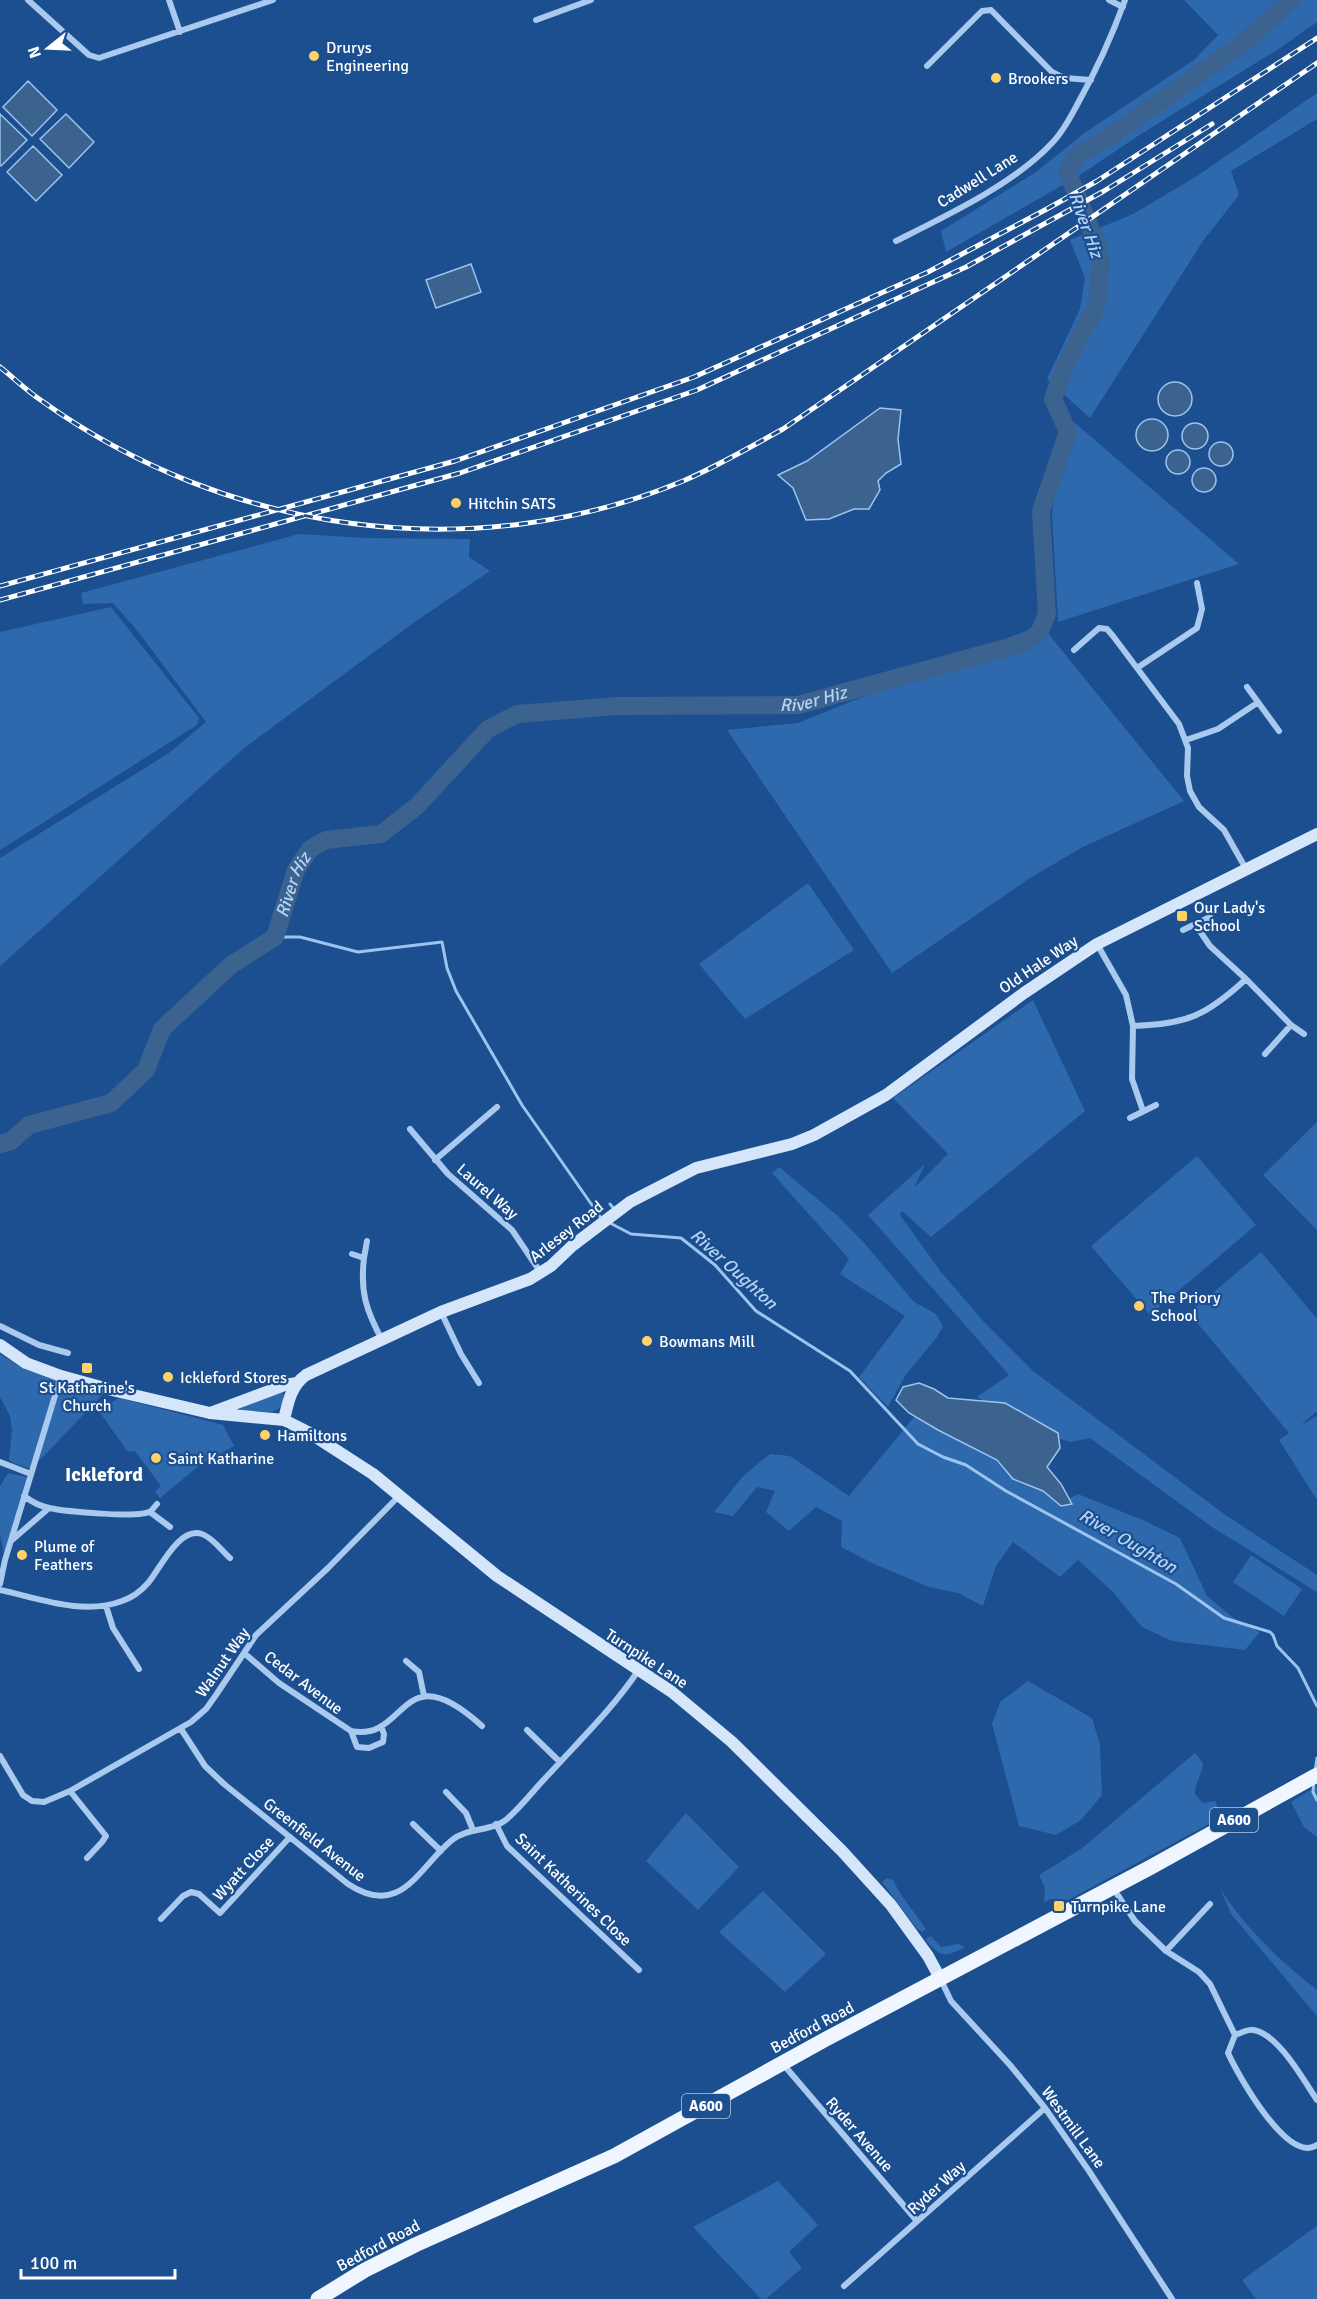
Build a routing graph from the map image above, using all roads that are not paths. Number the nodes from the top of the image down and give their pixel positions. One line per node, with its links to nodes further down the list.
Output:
1 (28, 0): 8 (street)
2 (169, 0): 8 (street)
3 (273, 0): 8 (street)
4 (591, 0): 7 (street)
5 (1109, 0): 6 (street)
6 (1124, 3): 10 (street, Cadwell Lane)
7 (536, 20)
8 (180, 32)
9 (927, 66): 10 (street)
10 (1091, 80): 11 (street, Cadwell Lane)
11 (896, 241)
12 (1197, 583): 14 (street)
13 (1074, 650): 14 (street)
14 (1137, 668): 18 (street)
15 (1247, 687): 16 (street)
16 (1257, 703): 17 (street); 18 (street)
17 (1279, 731)
18 (1186, 740): 20 (street)
19 (1317, 834): 20 (street, Old Hale Way)
20 (1246, 869): 24 (street, Old Hale Way)
21 (1210, 917): 22 (street)
22 (1195, 924): 23 (street); 25 (street)
23 (1183, 930)
24 (1097, 944): 27 (street); 35 (street, Old Hale Way)
25 (1246, 979): 26 (street); 27 (street)
26 (1291, 1025): 28 (street); 29 (street)
27 (1133, 1026): 32 (street)
28 (1304, 1034)
29 (1265, 1054)
30 (1156, 1105): 32 (street)
31 (497, 1107): 36 (street, Laurel Way)
32 (1143, 1111): 33 (street)
33 (1130, 1118)
34 (410, 1129): 36 (street, Laurel Way)
35 (792, 1144): 40 (street, Arlesey Road)
36 (435, 1160): 40 (street, Laurel Way)
37 (368, 1241): 39 (street)
38 (352, 1254): 39 (street)
39 (364, 1258): 44 (street)
40 (541, 1273): 41 (street, Arlesey Road)
41 (441, 1312): 44 (street, Arlesey Road); 49 (street)
42 (0, 1326): 43 (street)
43 (11, 1333): 45 (street); 46 (street)
44 (382, 1340): 48 (street, Arlesey Road)
45 (1, 1346): 47 (street)
46 (68, 1353)
47 (61, 1376): 50 (street); 53 (street)
48 (297, 1383): 50 (street, Arlesey Road); 51 (street)
49 (479, 1383)
50 (210, 1413): 51 (street)
51 (284, 1420): 54 (street, Turnpike Lane)
52 (0, 1462): 53 (street)
53 (31, 1474): 55 (street)
54 (400, 1495): 65 (street, Walnut Way); 68 (street, Turnpike Lane)
55 (24, 1496): 57 (street); 60 (street)
56 (157, 1504): 58 (street)
57 (49, 1509): 58 (street); 60 (street)
58 (150, 1512): 59 (street)
59 (170, 1527)
60 (11, 1541): 62 (street)
61 (230, 1558): 64 (street)
62 (0, 1584)
63 (0, 1590): 64 (street)
64 (106, 1606): 67 (street)
65 (244, 1653): 72 (street, Walnut Way); 74 (street, Cedar Avenue)
66 (406, 1661): 69 (street)
67 (139, 1669)
68 (638, 1671): 76 (street, Greenfield Avenue); 91 (street, Turnpike Lane)
69 (424, 1696): 70 (street, Cedar Avenue); 71 (street)
70 (381, 1726): 74 (street, Cedar Avenue); 74 (street, Cedar Avenue)
71 (482, 1726)
72 (181, 1729): 78 (street, Walnut Way); 83 (street, Greenfield Avenue)
73 (527, 1730): 76 (street)
74 (351, 1731)
75 (1, 1758): 78 (street, Walnut Way)
76 (560, 1762): 81 (street, Greenfield Avenue)
77 (1317, 1775): 86 (main road, Bedford Road / A600)
78 (70, 1791): 85 (street)
79 (446, 1792): 82 (street)
80 (413, 1824): 84 (street)
81 (496, 1824): 82 (street, Greenfield Avenue); 90 (street, Saint Katherines Close)
82 (473, 1830): 84 (street, Greenfield Avenue)
83 (290, 1837): 84 (street, Greenfield Avenue); 88 (street, Wyatt Close)
84 (441, 1851)
85 (87, 1858)
86 (1113, 1888): 89 (street); 91 (main road, Bedford Road / A600)
87 (1210, 1904): 89 (street)
88 (161, 1919)
89 (1166, 1951): 92 (street)
90 (639, 1970)
91 (941, 1980): 93 (main road, Bedford Road / A600); 95 (street, Westmill Lane)
92 (1235, 2035): 94 (street); 96 (street)
93 (782, 2063): 97 (street, Ryder Avenue); 99 (main road, Bedford Road / A600)
94 (1317, 2100)
95 (1045, 2108): 97 (street, Ryder Way); 100 (street, Westmill Lane)
96 (1317, 2145)
97 (917, 2221): 98 (street, Ryder Way)
98 (844, 2286)
99 (318, 2299)
100 (1172, 2299)

